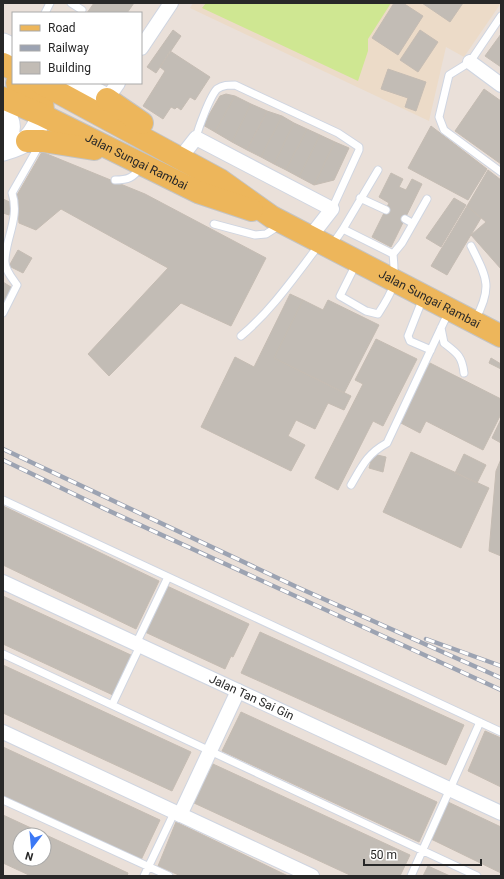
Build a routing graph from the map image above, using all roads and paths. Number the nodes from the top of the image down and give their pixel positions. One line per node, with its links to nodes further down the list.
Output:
1 (50, 3): 5 (lane)
2 (71, 3): 4 (lane)
3 (171, 3): 8 (street)
4 (82, 10)
5 (46, 12)
6 (501, 16): 10 (lane)
7 (3, 44): 9 (street)
8 (142, 46)
9 (12, 48)
10 (470, 62): 18 (street); 29 (lane)
11 (3, 64): 12 (main road)
12 (12, 68)
13 (3, 77): 14 (main road)
14 (12, 82)
15 (19, 84): 22 (main road)
16 (43, 84): 31 (main road, Jalan Sungai Rambai)
17 (80, 84): 19 (street)
18 (501, 85)
19 (112, 91): 25 (main road)
20 (3, 98): 22 (main road, Jalan Sungai Rambai)
21 (3, 112): 23 (street)
22 (42, 115): 24 (street); 27 (main road, Jalan Sungai Rambai)
23 (3, 141)
24 (35, 141): 26 (street); 27 (main road); 47 (lane)
25 (190, 145): 31 (main road); 34 (street); 34 (lane)
26 (3, 150)
27 (143, 165): 30 (lane); 36 (main road, Jalan Sungai Rambai)
28 (378, 170): 32 (lane)
29 (501, 172)
30 (115, 180)
31 (220, 180): 36 (main road, Jalan Sungai Rambai)
32 (360, 198): 35 (lane); 40 (lane)
33 (427, 199): 38 (lane)
34 (332, 210): 41 (street)
35 (386, 210)
36 (278, 220): 39 (lane); 41 (main road, Jalan Sungai Rambai)
37 (404, 220): 38 (lane)
38 (412, 223): 43 (lane)
39 (214, 224)
40 (343, 229): 41 (lane); 43 (lane)
41 (321, 241): 44 (main road, Jalan Sungai Rambai); 50 (lane)
42 (471, 246): 49 (lane)
43 (393, 254): 45 (lane)
44 (357, 261): 45 (main road, Jalan Sungai Rambai); 45 (lane)
45 (395, 281): 46 (main road, Jalan Sungai Rambai)
46 (424, 296): 48 (main road, Jalan Sungai Rambai); 52 (lane)
47 (3, 312)
48 (445, 319): 49 (main road, Jalan Sungai Rambai); 52 (lane); 53 (lane)
49 (474, 322): 51 (main road, Jalan Sungai Rambai)
50 (242, 336)
51 (501, 336)
52 (430, 350): 54 (lane)
53 (464, 372)
54 (351, 485)
55 (3, 500): 56 (lane)
56 (168, 577): 58 (lane); 62 (lane)
57 (3, 582): 58 (street, Jalan Tan Sai Gin)
58 (138, 645): 60 (street, Jalan Tan Sai Gin); 61 (lane)
59 (3, 654): 61 (lane)
60 (238, 691): 65 (street); 66 (street, Jalan Tan Sai Gin)
61 (112, 705): 65 (lane)
62 (480, 722): 64 (lane); 66 (lane)
63 (3, 732): 69 (street)
64 (501, 732)
65 (210, 751): 69 (street); 70 (lane)
66 (450, 789): 68 (street, Jalan Tan Sai Gin); 70 (lane)
67 (3, 800): 71 (lane)
68 (501, 813)
69 (177, 814): 71 (lane); 74 (street)
70 (422, 851): 75 (lane); 76 (lane)
71 (148, 867): 72 (lane); 73 (lane)
72 (144, 876)
73 (169, 876)
74 (312, 876)
75 (411, 876)
76 (476, 876)

